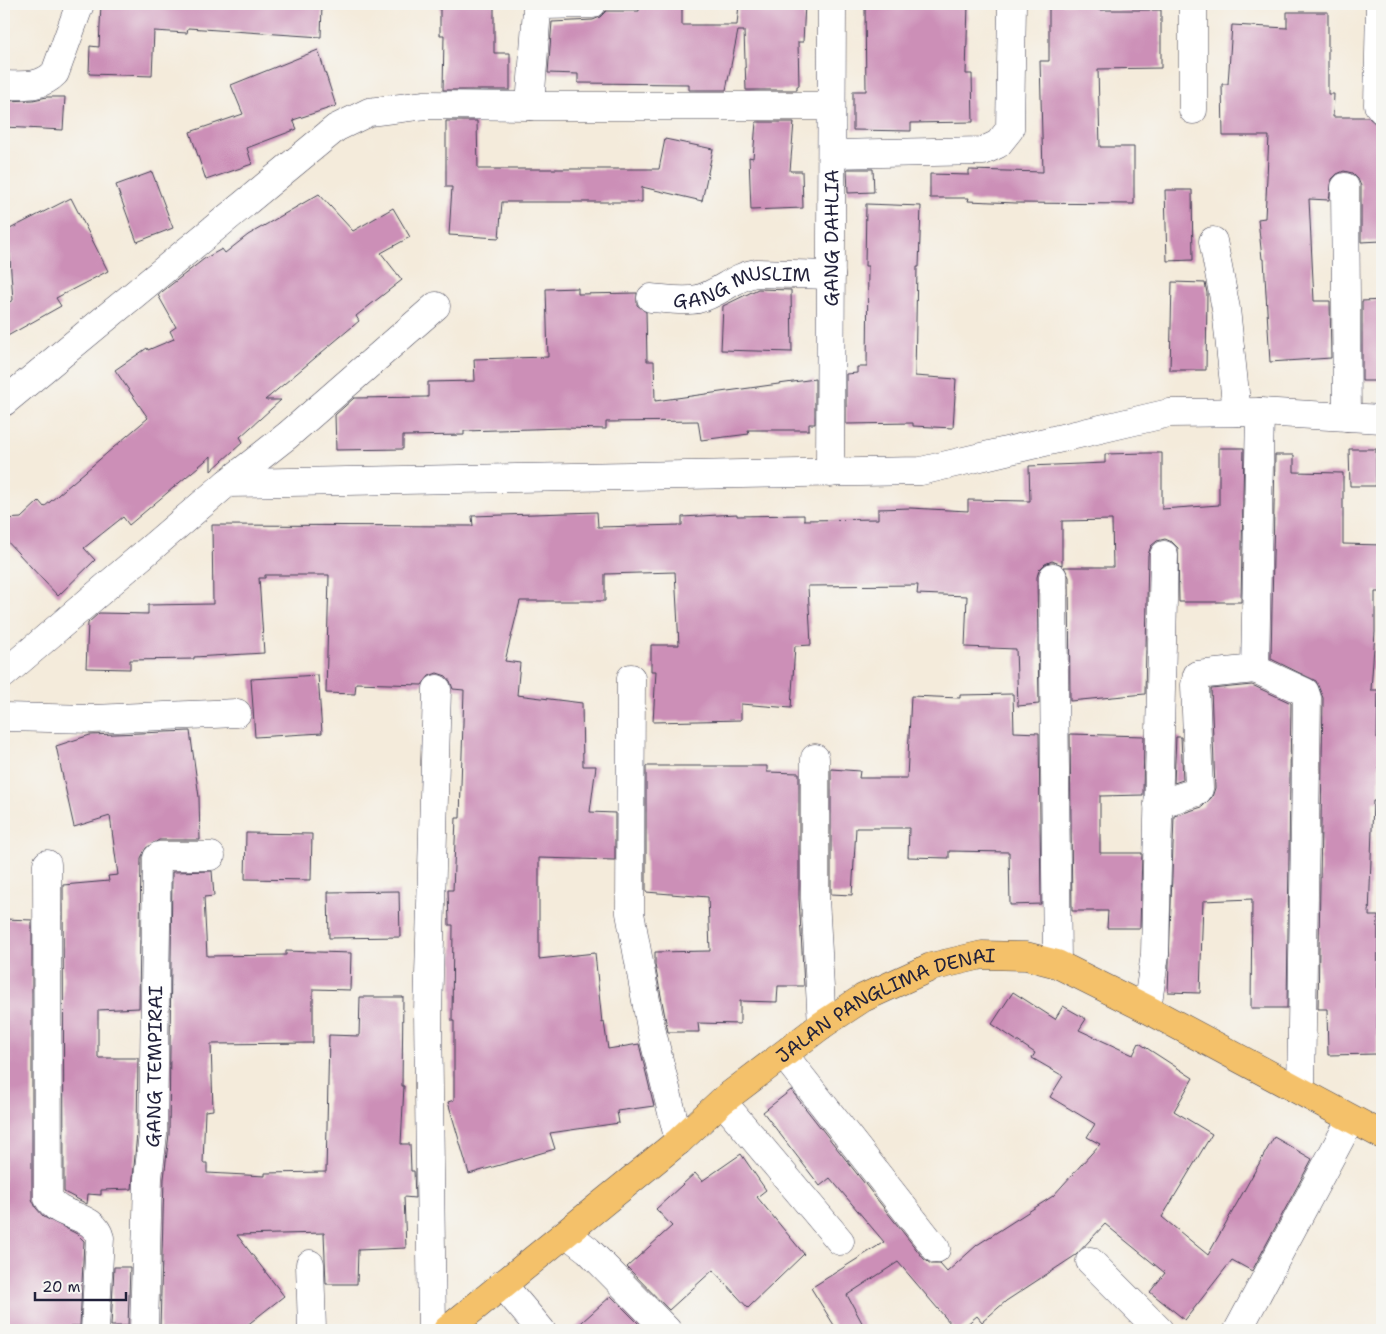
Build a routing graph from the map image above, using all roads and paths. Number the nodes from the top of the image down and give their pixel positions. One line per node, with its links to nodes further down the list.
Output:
1 (80, 4): 7 (street)
2 (592, 4): 8 (street)
3 (832, 4): 9 (street, GANG DAHLIA)
4 (1012, 4): 12 (street)
5 (1193, 4): 10 (street)
6 (1380, 4): 11 (street)
7 (4, 85)
8 (530, 106): 9 (street); 18 (street)
9 (831, 106): 12 (street, GANG DAHLIA)
10 (1193, 110)
11 (1382, 110)
12 (832, 154): 15 (street, GANG DAHLIA)
13 (1345, 187): 20 (street)
14 (1213, 241): 19 (street)
15 (832, 275): 16 (street, GANG MUSLIM); 22 (street, GANG DAHLIA)
16 (651, 298)
17 (436, 306): 23 (street)
18 (4, 402)
19 (1248, 412): 20 (street); 22 (street); 26 (street)
20 (1347, 417): 21 (street)
21 (1382, 419)
22 (830, 473): 23 (street)
23 (227, 483): 27 (street)
24 (1164, 555): 33 (street)
25 (1053, 577): 36 (street)
26 (1255, 669): 33 (street); 40 (street)
27 (4, 674)
28 (631, 678): 44 (street)
29 (437, 689): 54 (street)
30 (237, 713): 31 (street)
31 (4, 717)
32 (815, 758): 38 (street)
33 (1158, 804): 37 (street)
34 (211, 856): 52 (street, GANG TEMPIRAI)
35 (47, 864): 51 (street)
36 (1057, 964): 37 (main road, JALAN PANGLIMA DENAI); 38 (main road, JALAN PANGLIMA DENAI)
37 (1147, 1009): 40 (main road, JALAN PANGLIMA DENAI)
38 (822, 1025): 39 (main road, JALAN PANGLIMA DENAI)
39 (784, 1055): 41 (main road, JALAN PANGLIMA DENAI); 47 (street)
40 (1301, 1091): 42 (main road, JALAN PANGLIMA DENAI)
41 (722, 1101): 44 (main road, JALAN PANGLIMA DENAI); 46 (street)
42 (1351, 1118): 43 (main road, JALAN PANGLIMA DENAI); 59 (street)
43 (1382, 1135)
44 (680, 1141): 45 (main road, JALAN PANGLIMA DENAI)
45 (567, 1234): 50 (main road, JALAN PANGLIMA DENAI); 57 (street)
46 (840, 1241)
47 (936, 1249)
48 (1090, 1261): 58 (street)
49 (310, 1264): 53 (street)
50 (502, 1284): 55 (main road, JALAN PANGLIMA DENAI); 56 (street)
51 (95, 1330)
52 (144, 1330)
53 (312, 1330)
54 (432, 1330)
55 (447, 1330)
56 (542, 1330)
57 (667, 1330)
58 (1159, 1330)
59 (1238, 1330)

